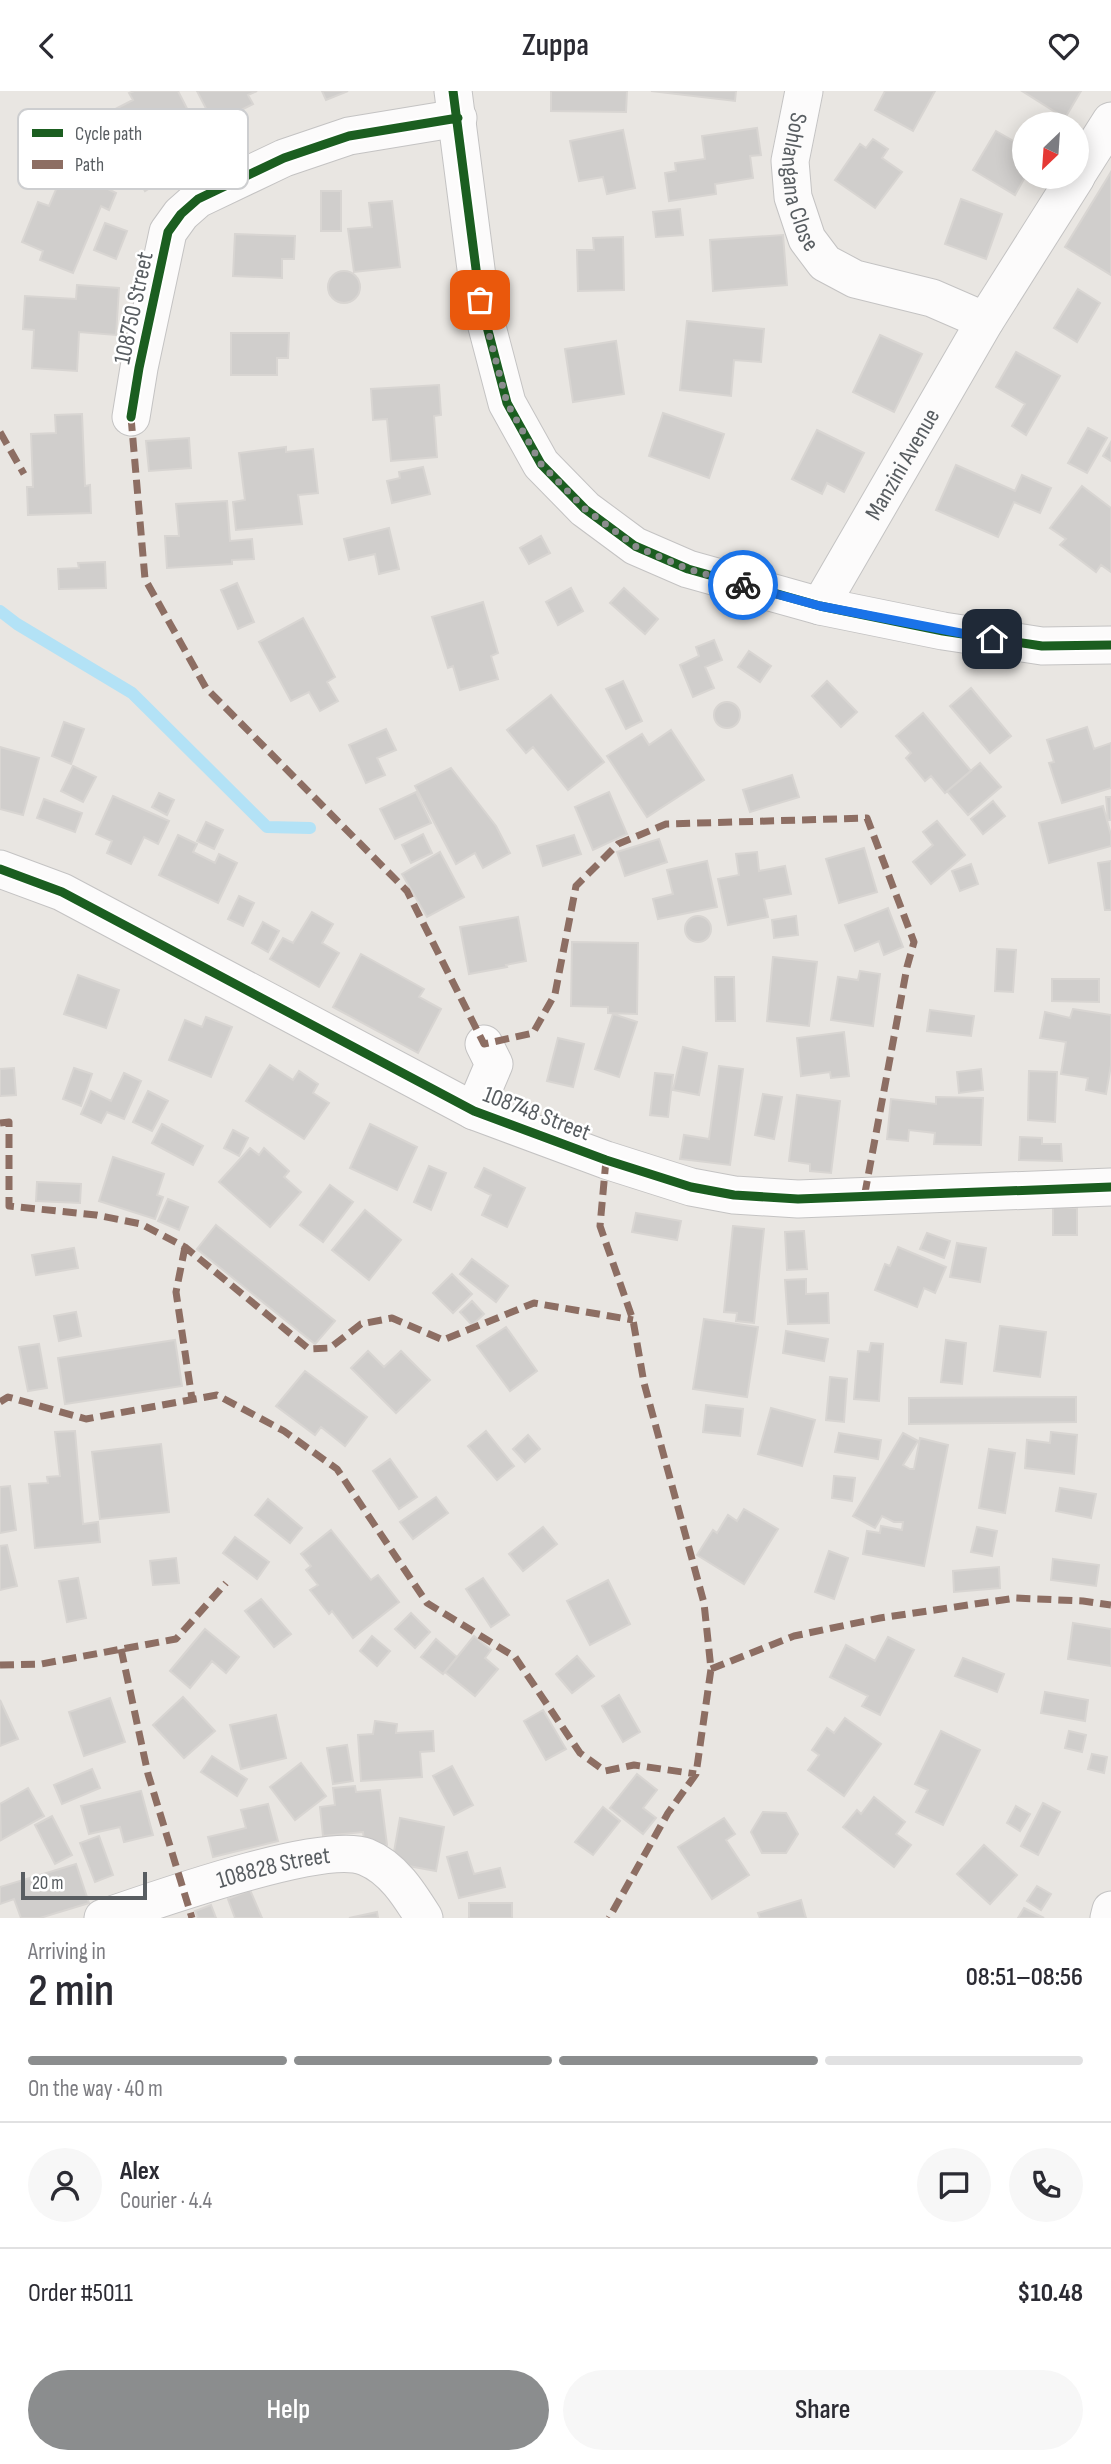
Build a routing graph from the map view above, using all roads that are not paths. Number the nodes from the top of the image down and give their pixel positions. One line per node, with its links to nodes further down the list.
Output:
1 (804, 91): 8 (street, Sohlangana Close)
2 (456, 105): 5 (street, 108750 Street); 10 (street)
3 (1111, 121): 4 (street, Manzini Avenue)
4 (1089, 156)
5 (248, 176)
6 (220, 189): 9 (street, 108750 Street)
7 (1068, 189): 8 (street, Manzini Avenue)
8 (985, 321): 10 (street, Manzini Avenue)
9 (131, 417)
10 (820, 606): 11 (street)
11 (1111, 645)
12 (0, 869): 14 (street, 108748 Street)
13 (484, 1044): 14 (street)
14 (474, 1111): 15 (street, 108748 Street)
15 (1111, 1187)
16 (1111, 1910): 19 (street)
17 (103, 1918): 18 (street, 108828 Street)
18 (424, 1918)
19 (1110, 1918)

